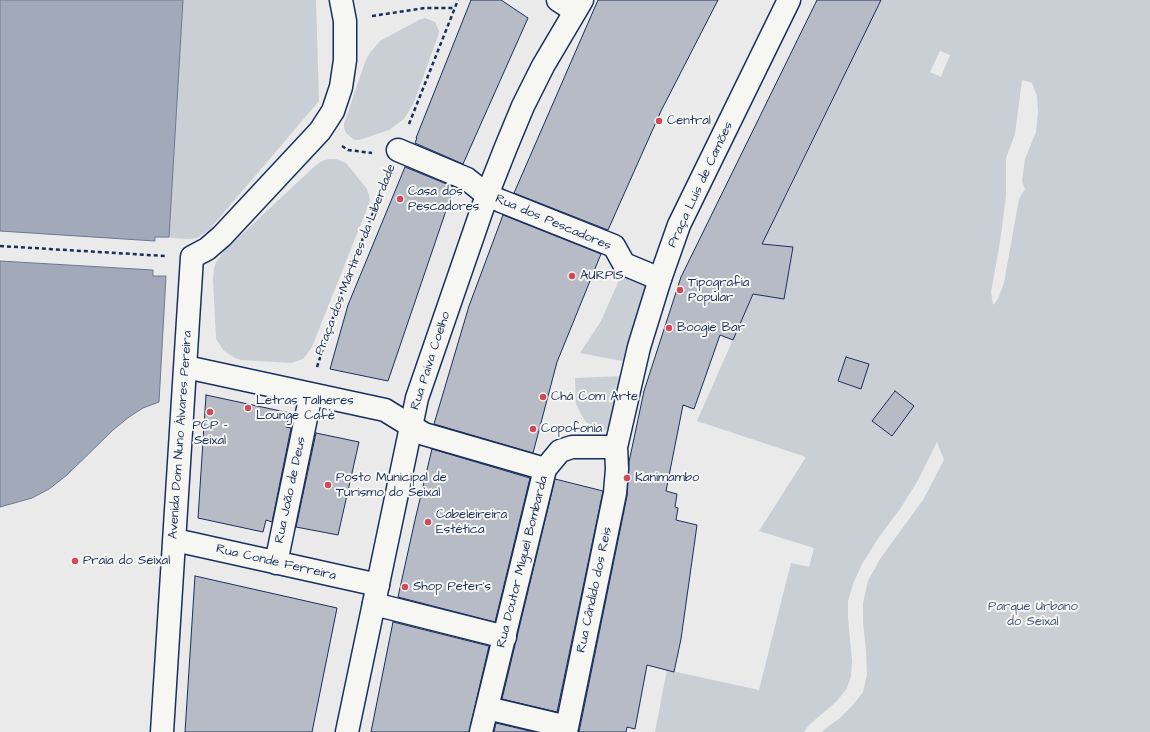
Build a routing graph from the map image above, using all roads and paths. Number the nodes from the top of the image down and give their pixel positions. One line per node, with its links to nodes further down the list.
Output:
1 (458, 0): 4 (path, Praça dos Mártires da Liberdade)
2 (789, 0): 11 (street, Praça Luís de Camões)
3 (572, 4): 8 (street, Rua Paiva Coelho)
4 (455, 8): 5 (path); 7 (path, Praça dos Mártires da Liberdade)
5 (343, 10): 6 (street)
6 (320, 131): 7 (path, Praça dos Mártires da Liberdade); 10 (street)
7 (398, 150): 8 (street, Rua dos Pescadores); 13 (path, Praça dos Mártires da Liberdade)
8 (487, 195): 11 (street, Rua dos Pescadores); 14 (street, Rua Paiva Coelho)
9 (0, 246): 10 (path)
10 (192, 257): 12 (street, Avenida Dom Nuno Álvares Pereira)
11 (660, 279): 15 (street, Praça Luís de Camões)
12 (186, 367): 13 (street); 17 (street, Avenida Dom Nuno Álvares Pereira)
13 (312, 394): 14 (street); 18 (street, Rua João de Deus)
14 (410, 426): 16 (street); 19 (street, Rua Paiva Coelho)
15 (616, 447): 16 (street, Rua Doutor Miguel Bombarda); 22 (street, Rua Cândido dos Reis)
16 (545, 469): 20 (street, Rua Doutor Miguel Bombarda)
17 (175, 540): 18 (street, Rua Conde Ferreira); 23 (street, Avenida Dom Nuno Álvares Pereira)
18 (276, 563): 19 (street, Rua Conde Ferreira)
19 (376, 594): 20 (street, Rua Conde Ferreira); 24 (street, Rua Paiva Coelho)
20 (505, 637): 21 (street, Rua Doutor Miguel Bombarda)
21 (487, 708): 22 (street); 25 (street, Rua Doutor Miguel Bombarda)
22 (566, 730)
23 (162, 732)
24 (347, 732)
25 (481, 732)

